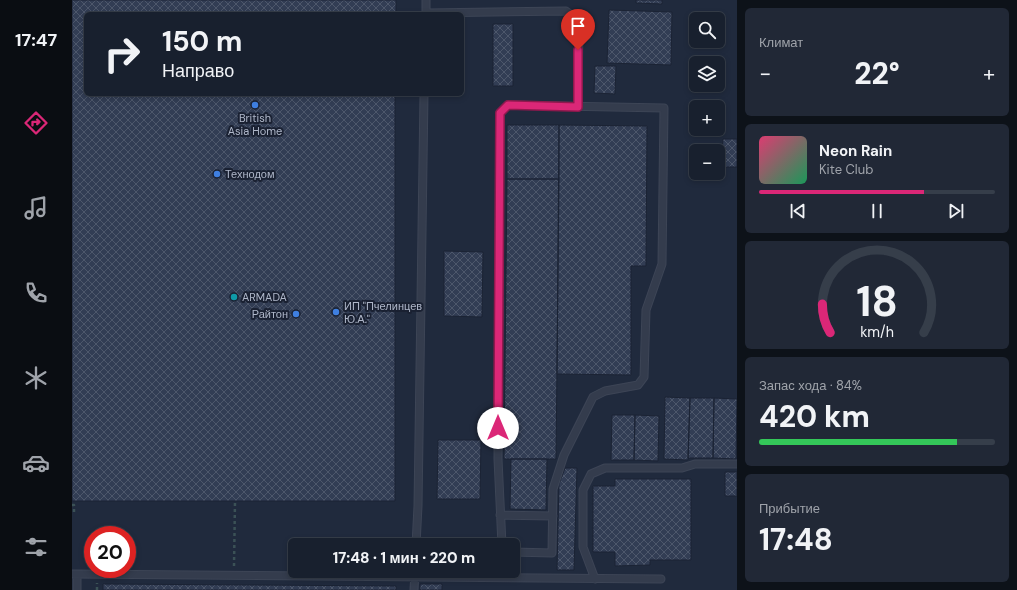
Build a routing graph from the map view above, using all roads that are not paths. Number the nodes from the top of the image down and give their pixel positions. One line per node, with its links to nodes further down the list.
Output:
1 (426, 0): 2 (lane)
2 (426, 12)
3 (464, 13): 5 (lane)
4 (424, 96): 9 (lane)
5 (578, 107): 7 (lane); 8 (lane)
6 (737, 464): 16 (lane)
7 (500, 515): 8 (lane); 10 (lane)
8 (552, 516): 11 (lane)
9 (416, 538)
10 (502, 538)
11 (520, 552)
12 (74, 575): 13 (lane); 18 (lane)
13 (288, 575)
14 (520, 577): 16 (lane)
15 (415, 578): 19 (lane)
16 (595, 579): 17 (lane)
17 (661, 579)
18 (77, 590)
19 (414, 590)

